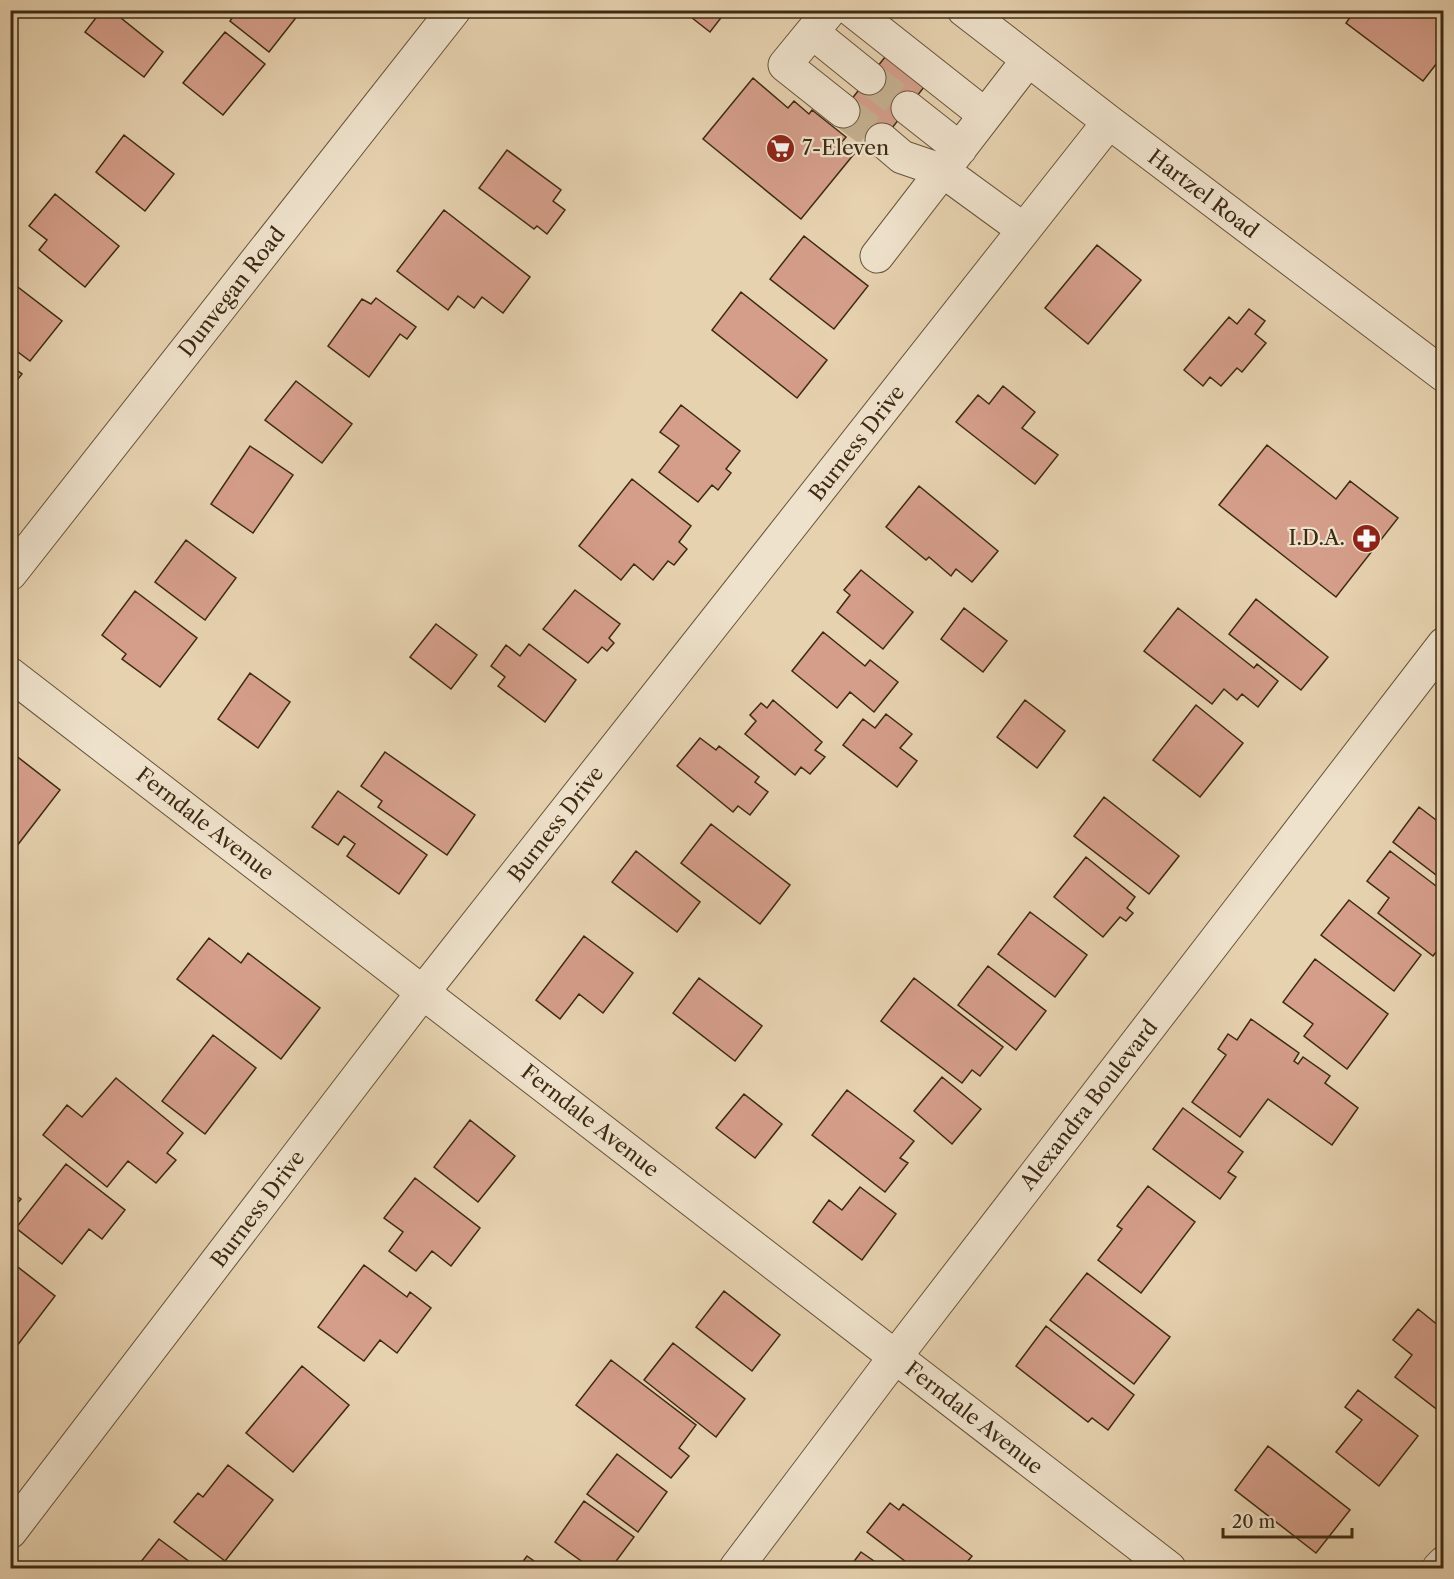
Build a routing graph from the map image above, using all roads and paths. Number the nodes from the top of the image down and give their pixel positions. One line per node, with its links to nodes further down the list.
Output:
1 (454, 10): 16 (street, Dunvegan Road)
2 (852, 10): 9 (street)
3 (964, 10): 5 (street, Hartzel Road)
4 (821, 21): 6 (street); 8 (street)
5 (1028, 60): 9 (street); 10 (street, Hartzel Road)
6 (869, 78)
7 (908, 108): 12 (street)
8 (843, 111)
9 (986, 115): 12 (street)
10 (1109, 122): 13 (street, Burness Drive); 15 (street, Hartzel Road)
11 (882, 140): 12 (street)
12 (952, 160): 13 (street); 14 (street)
13 (1024, 230): 19 (street, Burness Drive)
14 (877, 256)
15 (1443, 375)
16 (10, 574)
17 (1443, 644): 20 (street, Alexandra Boulevard)
18 (10, 674): 19 (street, Ferndale Avenue)
19 (423, 992): 20 (street, Ferndale Avenue); 21 (street, Burness Drive)
20 (895, 1357): 23 (street, Alexandra Boulevard); 24 (street, Ferndale Avenue)
21 (10, 1532)
22 (1443, 1563): 25 (street)
23 (736, 1569)
24 (1169, 1569)
25 (1439, 1569)

